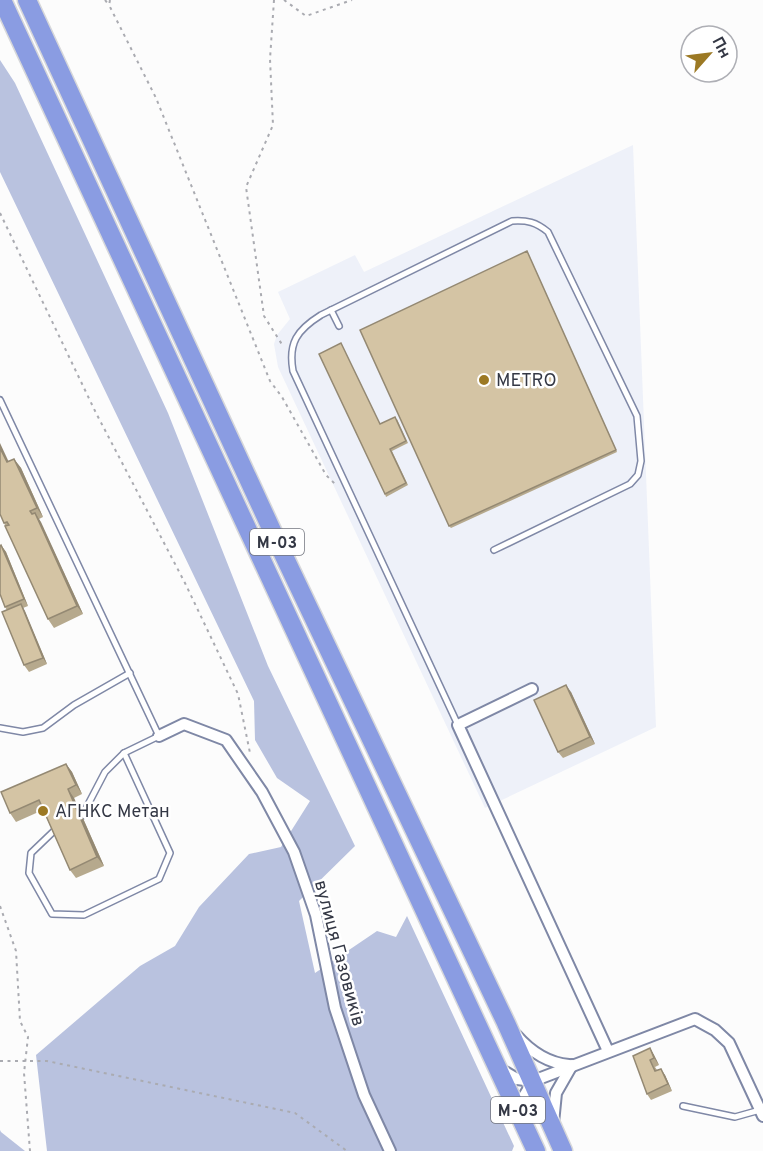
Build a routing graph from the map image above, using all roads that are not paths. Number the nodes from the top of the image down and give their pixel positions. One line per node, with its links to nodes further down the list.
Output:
1 (2, 0): 18 (highway, М-03)
2 (27, 0): 15 (highway, М-03)
3 (331, 310): 4 (lane); 6 (lane); 9 (lane)
4 (339, 326)
5 (0, 400): 7 (lane)
6 (494, 550)
7 (130, 673): 10 (lane); 11 (lane)
8 (532, 689): 9 (street)
9 (458, 725): 16 (street)
10 (0, 728)
11 (159, 736): 12 (lane); 24 (street, вулиця Газовиків)
12 (124, 753): 13 (lane); 14 (lane)
13 (81, 816)
14 (55, 830)
15 (506, 1023): 17 (street); 19 (highway, М-03)
16 (608, 1051): 17 (street); 21 (street)
17 (572, 1065): 19 (street); 23 (street)
18 (499, 1068): 19 (street); 22 (highway, М-03)
19 (532, 1081): 22 (street); 23 (highway, М-03)
20 (683, 1106): 21 (lane)
21 (762, 1113)
22 (520, 1115): 25 (highway, М-03)
23 (553, 1126): 26 (highway, М-03)
24 (390, 1151)
25 (536, 1151)
26 (563, 1151)

